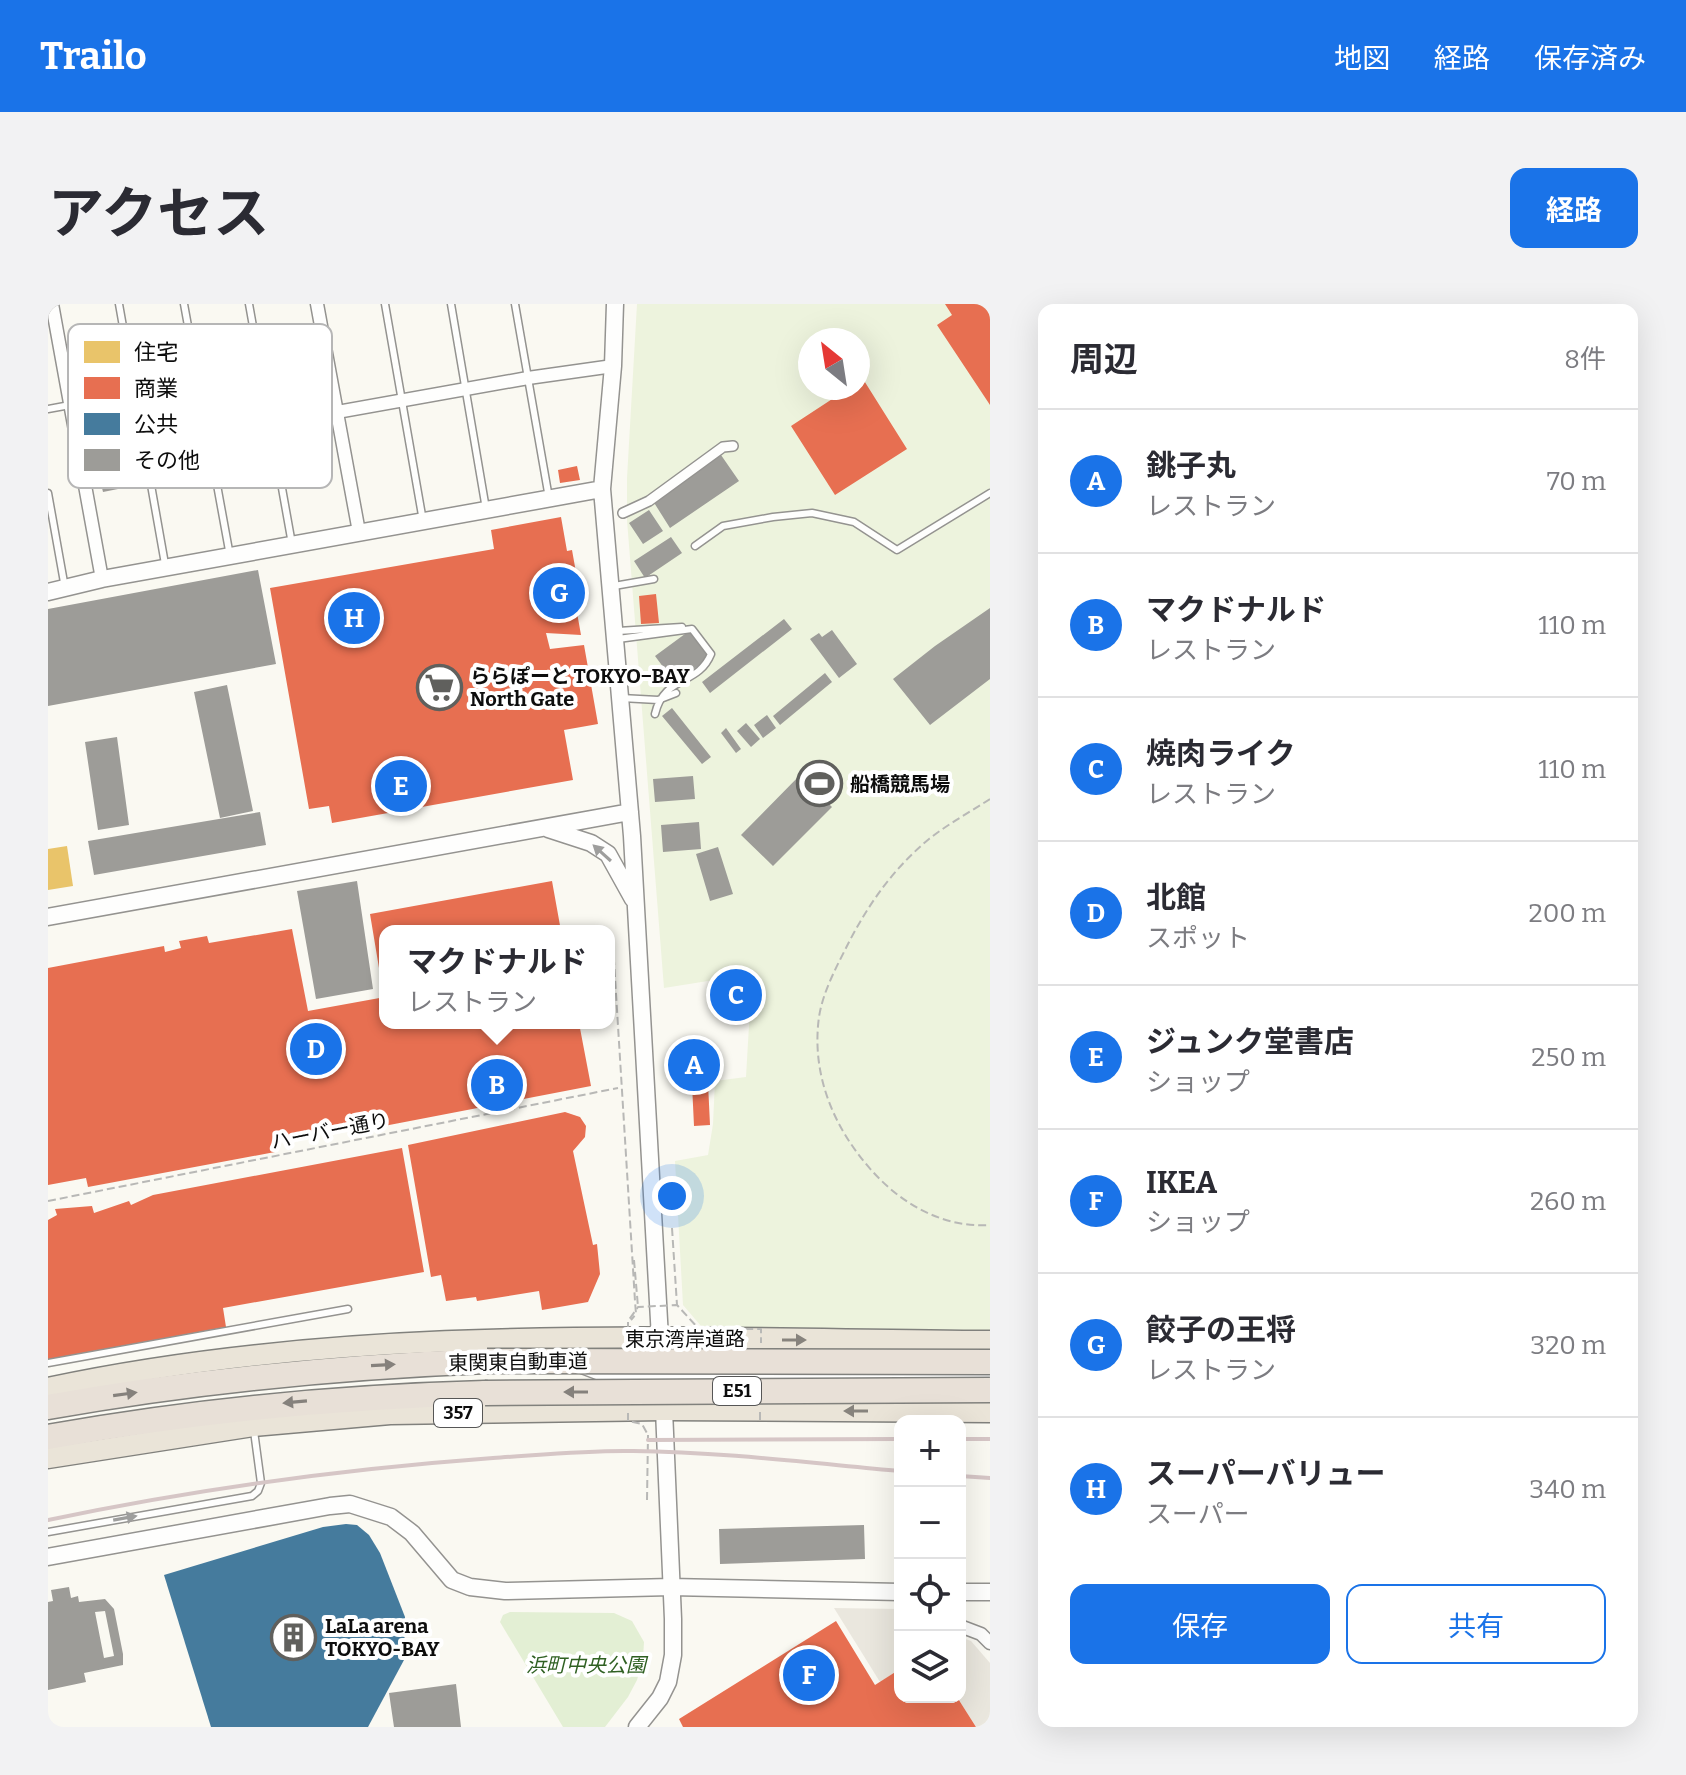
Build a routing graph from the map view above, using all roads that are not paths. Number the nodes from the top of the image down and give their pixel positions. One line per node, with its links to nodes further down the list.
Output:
1 (52, 304): 18 (street)
2 (119, 304): 10 (lane)
3 (184, 304): 11 (lane)
4 (249, 304): 12 (lane)
5 (317, 304): 13 (street)
6 (385, 304): 19 (lane)
7 (451, 304): 17 (lane)
8 (515, 304): 15 (lane)
9 (615, 304): 14 (street)
10 (123, 324)
11 (188, 324)
12 (253, 324)
13 (321, 324)
14 (613, 366): 15 (street); 29 (street)
15 (528, 378): 17 (street); 32 (lane)
16 (332, 385): 22 (street)
17 (465, 389): 19 (street); 33 (lane)
18 (68, 394)
19 (402, 400): 22 (street); 35 (lane)
20 (68, 405): 21 (lane)
21 (48, 409)
22 (337, 412): 23 (street); 36 (street)
23 (332, 413)
24 (733, 446): 34 (street)
25 (85, 488): 41 (street)
26 (152, 488): 40 (lane)
27 (218, 488): 39 (lane)
28 (282, 488): 37 (lane)
29 (602, 489): 32 (street); 43 (street)
30 (48, 493): 44 (lane)
31 (990, 493): 38 (lane)
32 (549, 498): 33 (street)
33 (486, 510): 35 (street)
34 (623, 513)
35 (423, 521): 36 (street)
36 (359, 532): 37 (street)
37 (292, 544): 39 (street)
38 (695, 546)
39 (230, 556): 40 (street)
40 (166, 567): 41 (street)
41 (102, 579): 44 (street)
42 (654, 579): 43 (lane)
43 (610, 586): 46 (street)
44 (56, 590)
45 (685, 627): 46 (lane)
46 (614, 635): 48 (street); 49 (lane)
47 (676, 693): 49 (lane)
48 (619, 698): 49 (lane); 51 (street)
49 (658, 700): 50 (lane)
50 (655, 714)
51 (630, 812): 52 (street); 53 (street)
52 (547, 829): 53 (street, one-way to 52); 54 (street)
53 (636, 905): 56 (street)
54 (48, 917)
55 (348, 1309): 60 (lane)
56 (660, 1339): 57 (highway, 東京湾岸道路); 58 (highway, 東京湾岸道路, one-way to 58); 61 (street)
57 (468, 1341): 61 (street); 63 (highway, 東京湾岸道路)
58 (990, 1341)
59 (990, 1362): 65 (highway, 東関東自動車道 / E51, one-way to 59, bridge)
60 (48, 1363)
61 (662, 1375): 62 (street); 66 (street)
62 (990, 1378)
63 (48, 1388)
64 (990, 1390): 69 (highway, 東関東自動車道 / E51, one-way to 69, bridge)
65 (48, 1407)
66 (664, 1410): 67 (highway, 357, one-way to 66); 68 (highway, 357); 73 (street)
67 (990, 1412)
68 (253, 1426): 70 (highway, 357); 71 (lane, one-way to 68)
69 (48, 1437)
70 (48, 1458)
71 (48, 1532)
72 (48, 1557): 73 (street)
73 (671, 1587): 74 (street); 79 (street)
74 (894, 1592)
75 (966, 1592): 76 (street)
76 (990, 1592)
77 (966, 1628): 78 (street)
78 (990, 1643)
79 (637, 1727)

